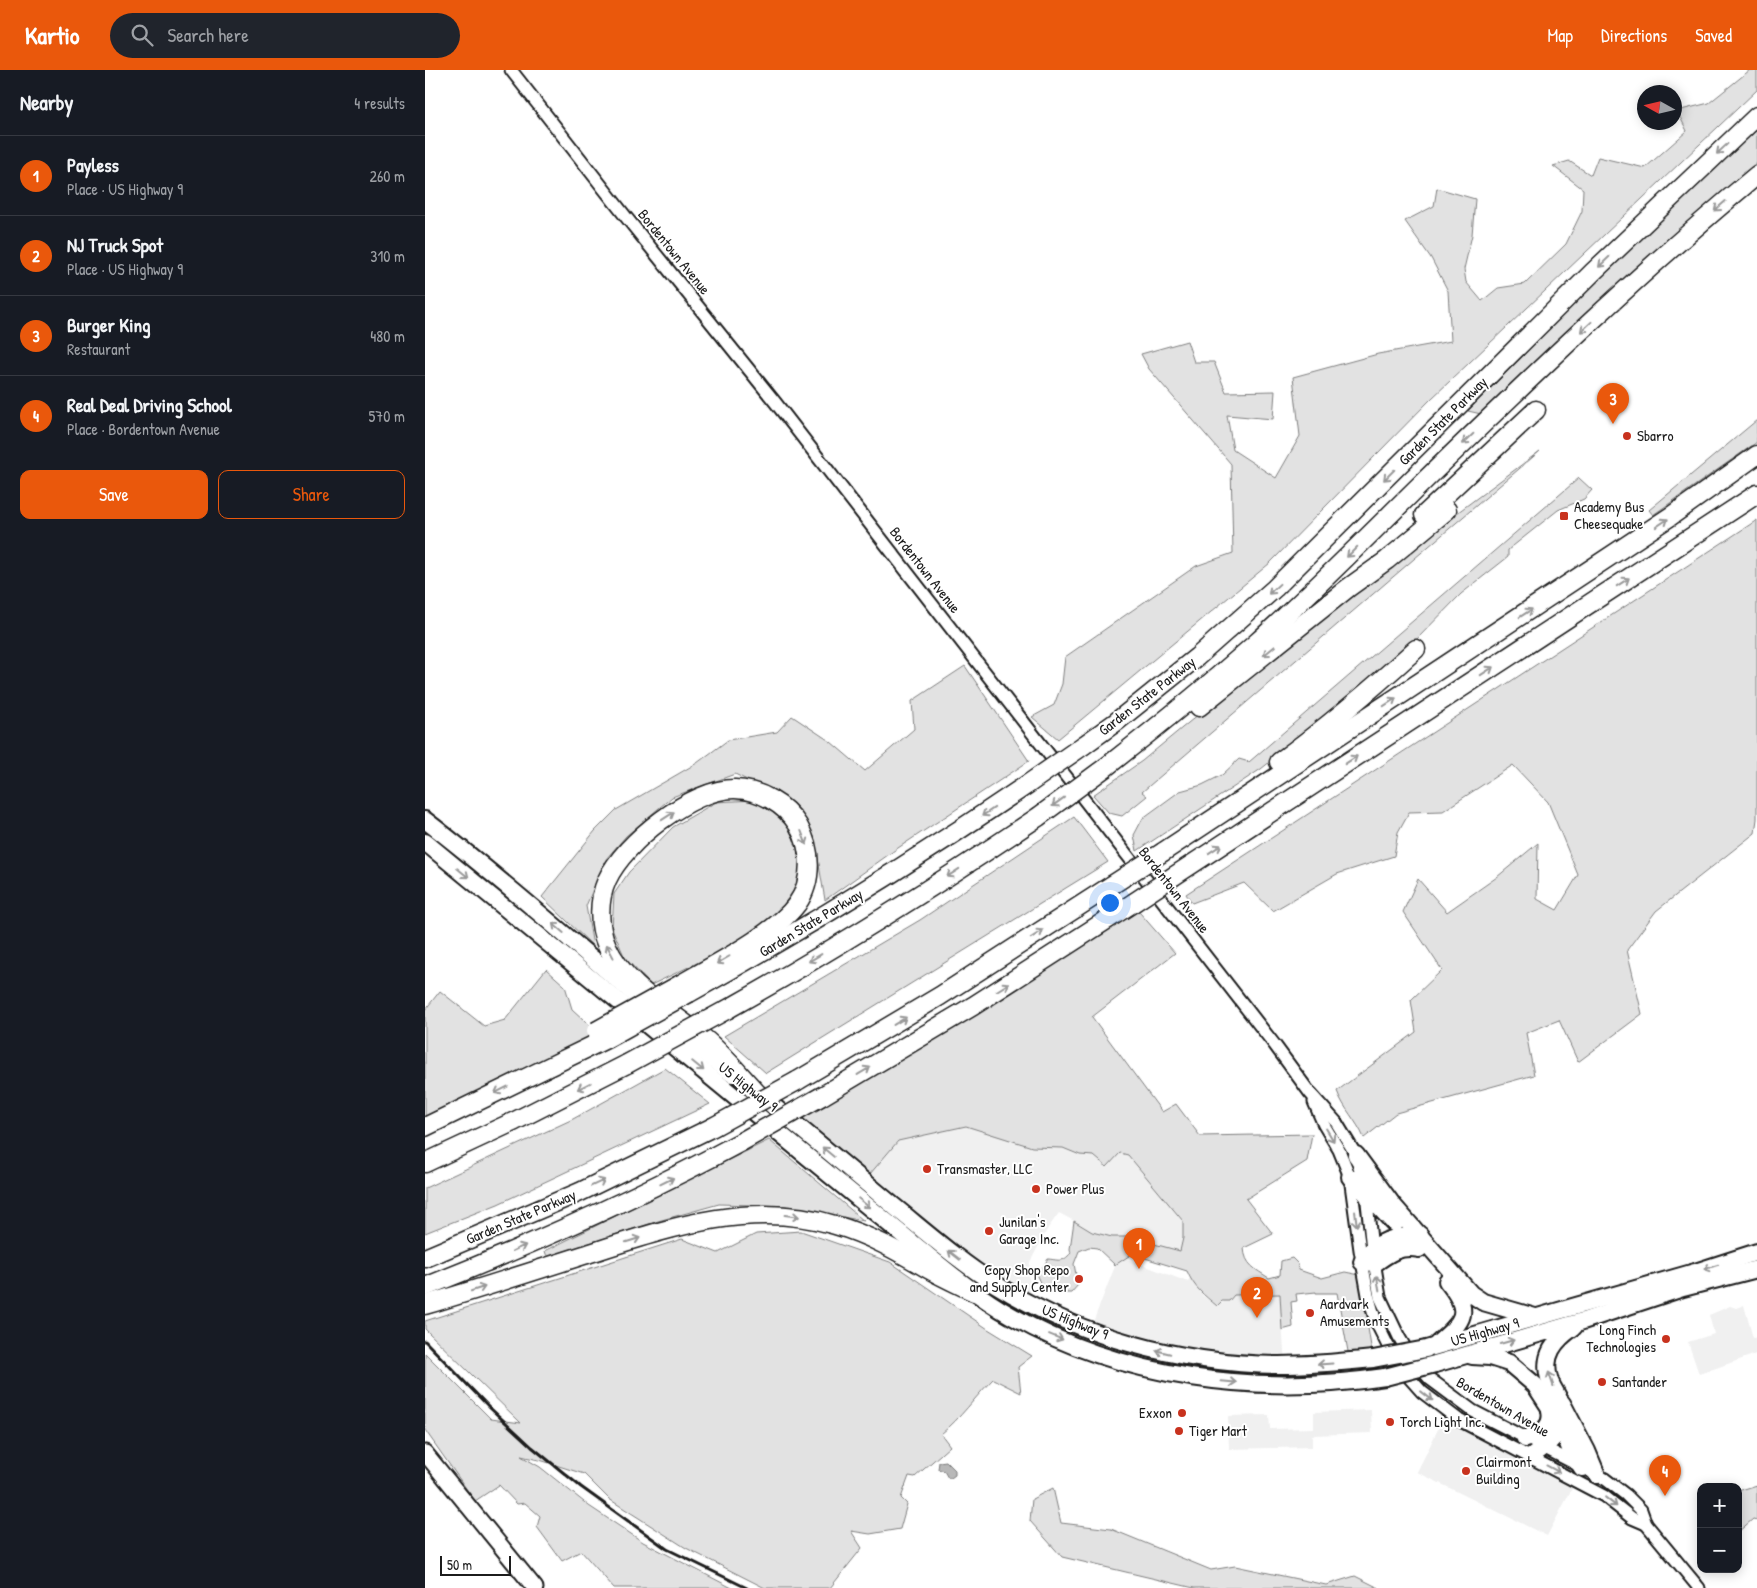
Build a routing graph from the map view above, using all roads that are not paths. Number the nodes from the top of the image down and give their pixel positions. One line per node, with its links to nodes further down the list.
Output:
1 (511, 70): 16 (street, Bordentown Avenue)
2 (1757, 116): 14 (highway, Garden State Parkway, one-way to 14, bridge)
3 (1757, 175): 10 (highway, Garden State Parkway, one-way to 10)
4 (1536, 410): 8 (highway)
5 (1757, 455): 11 (highway, Garden State Parkway, one-way to 5)
6 (1757, 494): 27 (highway, Garden State Parkway, one-way to 6, bridge)
7 (1447, 510): 8 (highway)
8 (1348, 588): 10 (highway, one-way to 10)
9 (1416, 649): 11 (highway)
10 (1106, 767): 19 (highway, Garden State Parkway, one-way to 19, bridge)
11 (1218, 815): 24 (highway, Garden State Parkway, one-way to 11, bridge)
12 (425, 820): 15 (highway, US Highway 9, one-way to 12)
13 (425, 842): 28 (highway, US Highway 9, one-way to 28)
14 (684, 989): 15 (highway, one-way to 14); 17 (highway, one-way to 17, bridge)
15 (757, 1093): 32 (highway, US Highway 9, one-way to 15, bridge)
16 (1310, 1094): 18 (street, Bordentown Avenue); 20 (street, Bordentown Avenue, one-way to 20)
17 (425, 1127)
18 (1356, 1154): 21 (street, Bordentown Avenue); 22 (highway)
19 (425, 1163)
20 (1350, 1177): 21 (highway); 25 (street, Bordentown Avenue, one-way to 25)
21 (1366, 1193): 22 (highway); 25 (street, Bordentown Avenue)
22 (1415, 1240): 25 (highway); 30 (highway); 32 (highway)
23 (1757, 1252): 30 (highway, US Highway 9, one-way to 30)
24 (425, 1258)
25 (1369, 1258): 36 (street, Bordentown Avenue, one-way to 25); 37 (street, Bordentown Avenue, one-way to 37)
26 (1757, 1269): 31 (highway, US Highway 9)
27 (425, 1287)
28 (974, 1292): 29 (highway, one-way to 28); 33 (highway, US Highway 9, one-way to 33, bridge)
29 (428, 1305)
30 (1535, 1318): 32 (highway, US Highway 9)
31 (1583, 1321): 33 (highway, US Highway 9, one-way to 31); 34 (highway, one-way to 31)
32 (1430, 1348)
33 (1460, 1356): 34 (highway)
34 (1555, 1404): 35 (highway); 36 (highway); 40 (highway)
35 (1561, 1426): 37 (highway); 39 (highway)
36 (1525, 1439): 37 (street, Bordentown Avenue)
37 (1537, 1452): 39 (street, Bordentown Avenue); 41 (street, Bordentown Avenue, one-way to 41)
38 (425, 1453): 42 (main road)
39 (1582, 1468): 40 (street, Bordentown Avenue)
40 (1597, 1475): 41 (street, Bordentown Avenue)
41 (1646, 1524): 43 (street, Bordentown Avenue)
42 (535, 1588)
43 (1699, 1588)

